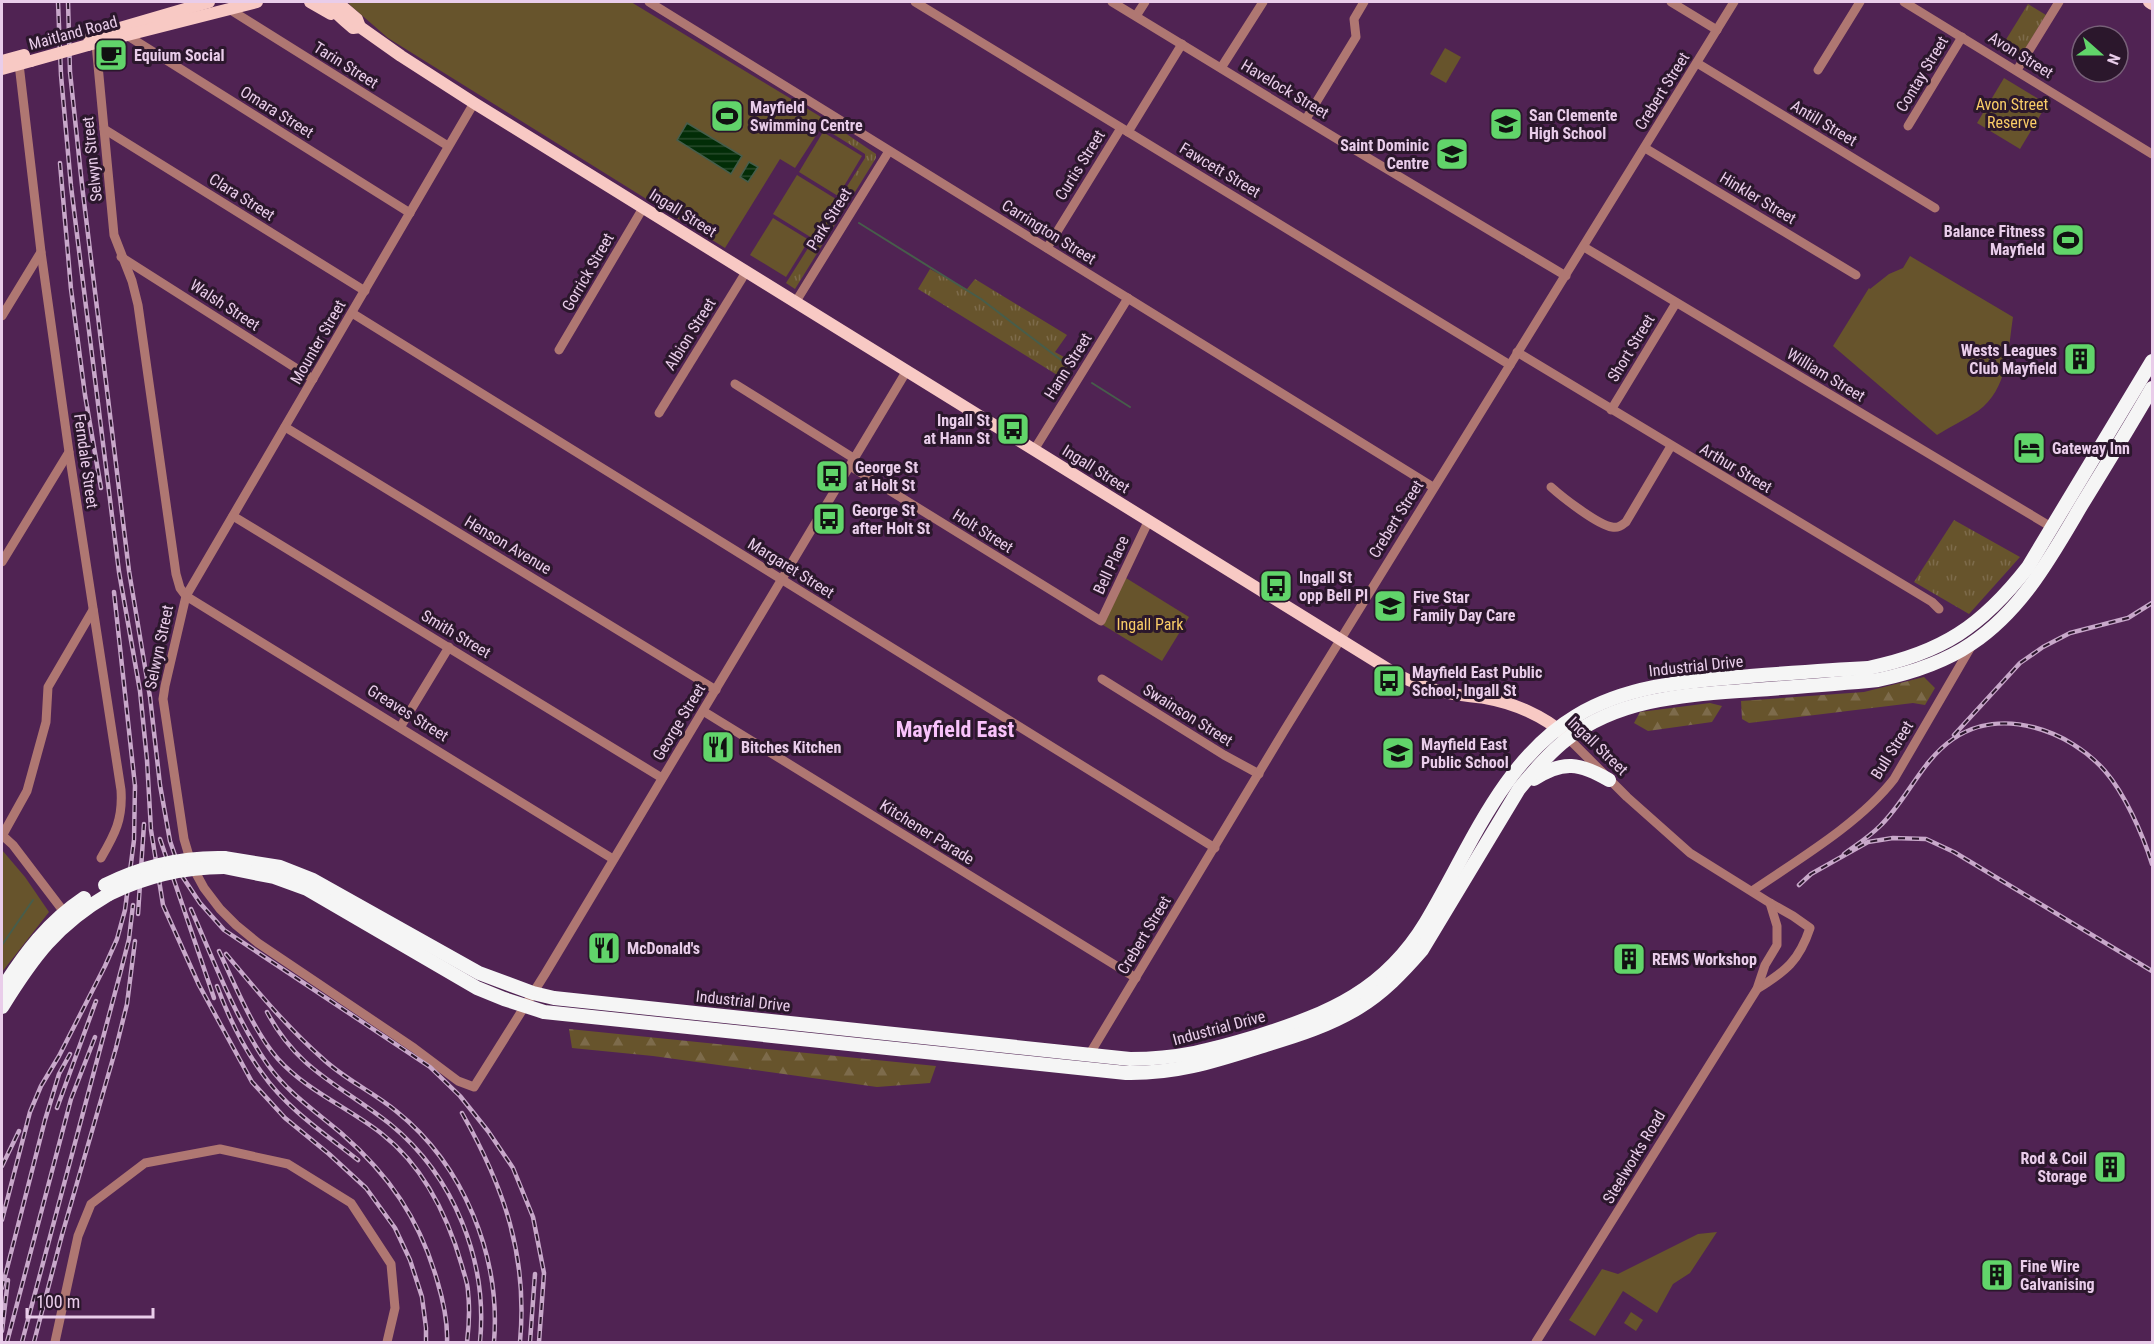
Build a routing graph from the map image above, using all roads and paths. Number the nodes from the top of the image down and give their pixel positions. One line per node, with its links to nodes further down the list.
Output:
1 (209, 2): 22 (main road, Maitland Road)
2 (257, 2): 17 (main road, Maitland Road)
3 (310, 2): 16 (main road, Ingall Street)
4 (326, 2): 16 (main road, Ingall Street)
5 (649, 2): 38 (street, Carrington Street)
6 (915, 2): 35 (street, Fawcett Street)
7 (1112, 2): 18 (street, Havelock Street)
8 (1145, 2): 18 (street)
9 (1263, 2): 27 (street)
10 (1364, 2): 32 (street)
11 (1671, 2): 19 (street)
12 (1734, 2): 19 (street, Crebert Street)
13 (1860, 2): 29 (street)
14 (1904, 2): 21 (street, Avon Street)
15 (2059, 2): 30 (street)
16 (341, 7): 31 (main road, Ingall Street)
17 (229, 9): 20 (main road, Maitland Road); 36 (street, Tarin Street)
18 (1136, 16): 23 (street, Havelock Street)
19 (1717, 30): 26 (street, Crebert Street)
20 (128, 36): 22 (main road, Maitland Road); 42 (street, Omara Street)
21 (1962, 37): 30 (street, Avon Street); 33 (street, Contay Street)
22 (91, 42): 24 (main road, Maitland Road); 34 (street, Selwyn Street)
23 (1182, 44): 27 (street, Havelock Street); 35 (street, Curtis Street)
24 (27, 59): 25 (main road, Maitland Road); 28 (main road, Maitland Road); 45 (street, Ferndale Street)
25 (2, 60)
26 (1697, 63): 37 (street, Crebert Street); 41 (street, Antill Street)
27 (1221, 68): 32 (street, Havelock Street)
28 (2, 69)
29 (1818, 70)
30 (2017, 70): 39 (street, Avon Street)
31 (474, 103): 36 (street, Mounter Street); 40 (main road, Ingall Street)
32 (1306, 119): 49 (street, Havelock Street)
33 (1908, 126)
34 (104, 129): 46 (street, Selwyn Street); 50 (street, Clara Street)
35 (1125, 130): 44 (street, Curtis Street); 59 (street, Fawcett Street)
36 (448, 146): 42 (street, Mounter Street)
37 (1645, 148): 43 (street, Crebert Street); 48 (street, Hinkler Street)
38 (889, 151): 44 (street, Carrington Street); 52 (street, Park Street)
39 (2152, 153)
40 (643, 208): 47 (main road, Ingall Street); 56 (street, Gorrick Street)
41 (1935, 208)
42 (410, 213): 50 (street, Mounter Street)
43 (1584, 247): 49 (street, Crebert Street); 53 (street, William Street)
44 (1047, 248): 51 (street, Carrington Street)
45 (41, 252): 55 (street); 69 (street, Ferndale Street)
46 (121, 256): 61 (street, Walsh Street); 79 (street, Selwyn Street)
47 (746, 272): 52 (main road, Ingall Street); 65 (street, Albion Street)
48 (1856, 275)
49 (1566, 276): 57 (street, Crebert Street)
50 (365, 291): 54 (street, Mounter Street)
51 (1128, 298): 68 (street, Hann Street); 71 (street, Carrington Street)
52 (795, 303): 60 (main road, Ingall Street)
53 (1676, 303): 64 (street, Short Street); 75 (street, William Street)
54 (352, 313): 61 (street, Mounter Street); 77 (street, Margaret Street)
55 (2, 316)
56 (559, 351)
57 (1518, 352): 59 (street, Crebert Street); 64 (street, Arthur Street)
58 (2152, 361): 75 (highway, Industrial Drive)
59 (1510, 364): 71 (street, Crebert Street)
60 (906, 372): 68 (main road, Ingall Street); 70 (street, George Street)
61 (313, 379): 66 (street, Mounter Street)
62 (735, 384): 70 (street, Holt Street)
63 (2152, 388): 78 (highway, Industrial Drive)
64 (1611, 410): 67 (street, Arthur Street)
65 (659, 413)
66 (285, 427): 73 (street, Mounter Street); 87 (street, Henson Avenue)
67 (1671, 446): 72 (street); 80 (street, Arthur Street)
68 (1034, 450): 74 (main road, Ingall Street)
69 (69, 452): 76 (street); 81 (street, Ferndale Street)
70 (853, 463): 77 (street, George Street); 82 (street, Holt Street)
71 (1433, 487): 83 (street, Crebert Street)
72 (1551, 487)
73 (233, 516): 79 (street, Mounter Street); 85 (street, Smith Street)
74 (1148, 522): 82 (street, Bell Place); 83 (main road, Ingall Street)
75 (2053, 528): 78 (highway, Industrial Drive)
76 (2, 562)
77 (782, 580): 87 (street, George Street); 97 (street, Margaret Street)
78 (2024, 583): 84 (highway, Industrial Drive); 90 (highway, Industrial Drive)
79 (186, 596): 89 (street, Greaves Street); 113 (street, Selwyn Street)
80 (1939, 609)
81 (93, 610): 96 (street); 98 (street, Ferndale Street)
82 (1101, 621)
83 (1340, 639): 90 (main road, Ingall Street); 92 (street, Crebert Street)
84 (1973, 643): 91 (highway, Industrial Drive); 102 (street, Bull Street)
85 (449, 647): 89 (street); 93 (street, Smith Street)
86 (1102, 680): 92 (street, Swainson Street)
87 (716, 690): 88 (street, George Street)
88 (703, 711): 93 (street, George Street); 106 (street, Kitchener Parade)
89 (401, 726): 99 (street, Greaves Street)
90 (1558, 728): 91 (main road, Ingall Street); 112 (highway, Industrial Drive)
91 (1568, 738): 94 (street, Ingall Street); 95 (highway, Industrial Drive)
92 (1259, 774): 97 (street, Crebert Street)
93 (662, 778): 99 (street, George Street)
94 (1610, 780): 95 (highway); 102 (street, Ingall Street)
95 (1520, 789): 111 (highway, Industrial Drive)
96 (2, 836): 104 (street)
97 (1215, 848): 106 (street, Crebert Street)
98 (101, 858)
99 (613, 859): 109 (street, George Street)
100 (224, 863): 101 (highway, Industrial Drive, bridge); 109 (highway, Industrial Drive); 111 (highway, Industrial Drive)
101 (107, 889): 104 (highway, Industrial Drive); 110 (highway, Industrial Drive)
102 (1752, 891): 103 (street, Ingall Street)
103 (1770, 903): 105 (street, Ingall Street); 108 (street, Steelworks Road)
104 (64, 912): 107 (highway, Industrial Drive)
105 (1810, 928): 108 (street, Steelworks Road)
106 (1136, 978): 112 (street, Crebert Street)
107 (2, 988)
108 (1757, 989): 116 (street, Steelworks Road)
109 (532, 993): 111 (street, George Street); 112 (highway, Industrial Drive)
110 (2, 1007)
111 (525, 1007): 113 (street, George Street)
112 (1089, 1055)
113 (474, 1087)
114 (55, 1342): 115 (street)
115 (387, 1342)
116 (1536, 1342)

